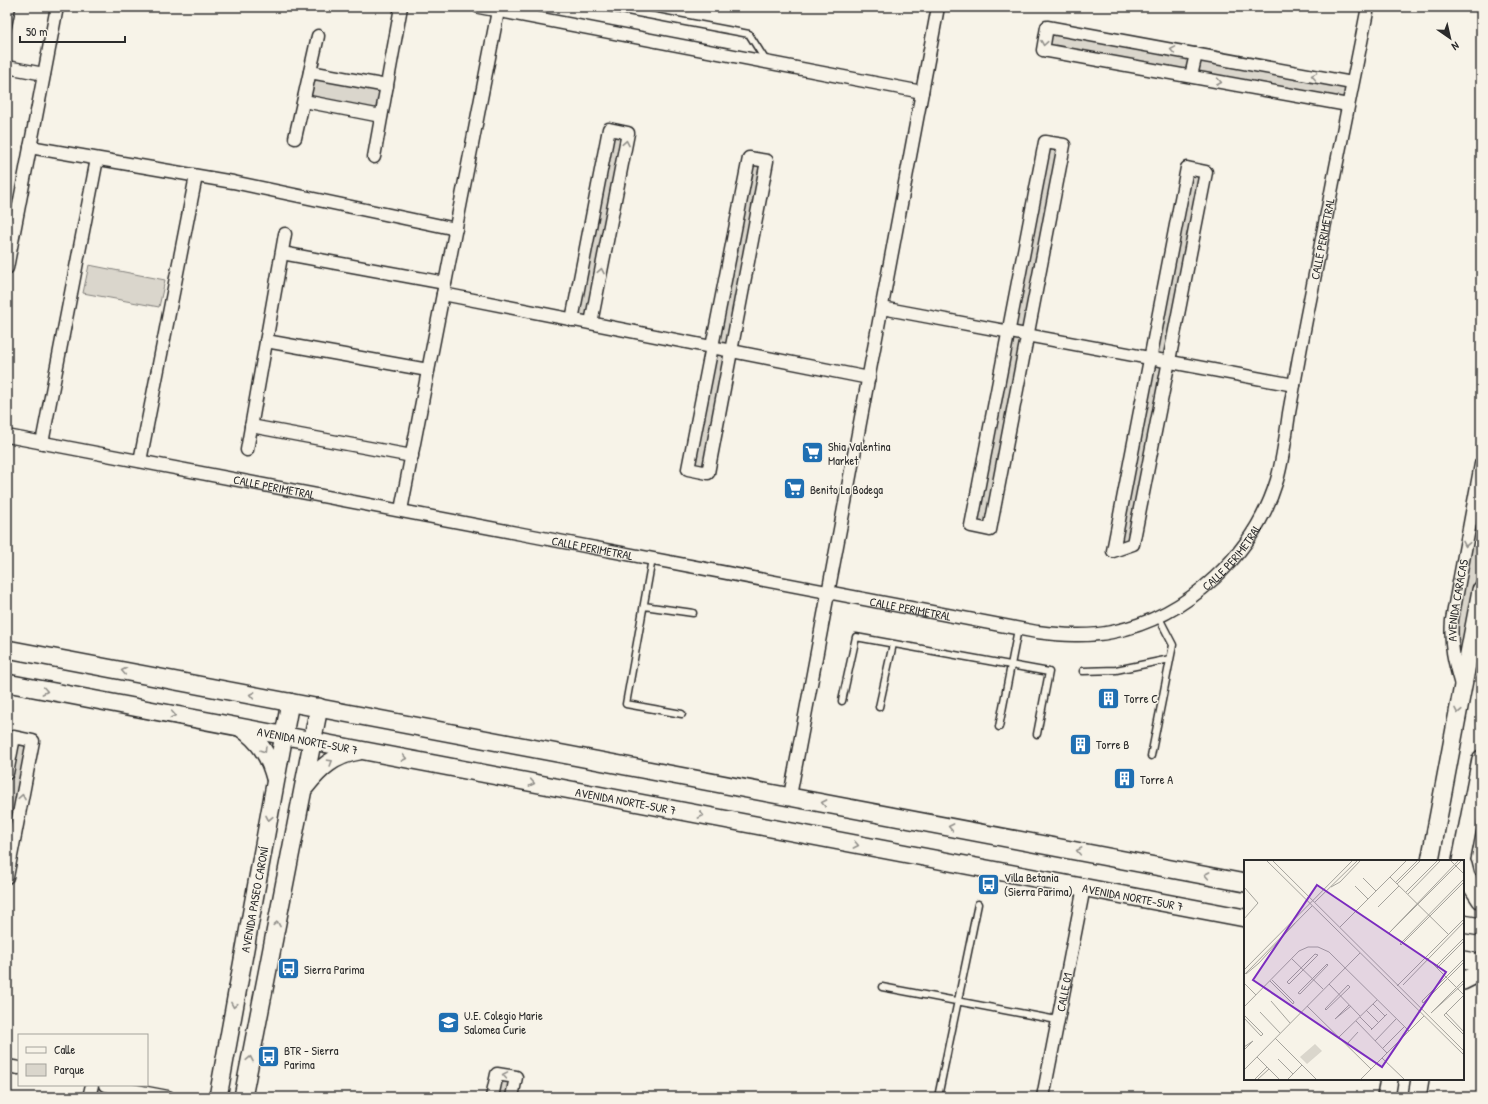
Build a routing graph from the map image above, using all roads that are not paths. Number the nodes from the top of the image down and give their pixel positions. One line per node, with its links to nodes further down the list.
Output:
1 (12, 7): 9 (lane)
2 (57, 7): 15 (street)
3 (401, 7): 18 (street)
4 (479, 7): 8 (street)
5 (606, 7): 12 (lane)
6 (938, 7): 19 (street)
7 (1368, 7): 17 (street, CALLE PERIMETRAL)
8 (498, 11): 12 (street); 28 (street)
9 (7, 31)
10 (318, 36): 14 (street)
11 (1196, 54): 16 (street); 16 (street, one-way to 16); 17 (street, one-way to 11)
12 (767, 62): 19 (street)
13 (7, 67): 15 (street)
14 (310, 72): 18 (street); 20 (street)
15 (44, 74): 24 (street)
16 (1191, 76): 21 (street, one-way to 21)
17 (1352, 83): 21 (street, CALLE PERIMETRAL)
18 (387, 86): 22 (street)
19 (922, 92): 33 (street)
20 (304, 101): 22 (street); 23 (street)
21 (1348, 105): 45 (street, CALLE PERIMETRAL)
22 (381, 116): 25 (street)
23 (296, 138)
24 (30, 147): 26 (street); 31 (street)
25 (374, 157)
26 (98, 159): 27 (street); 48 (street)
27 (196, 176): 28 (street); 51 (street)
28 (456, 229): 32 (street)
29 (285, 234): 30 (street)
30 (282, 253): 32 (street); 38 (street)
31 (7, 268)
32 (444, 289): 34 (street); 43 (street)
33 (882, 308): 36 (street); 44 (street)
34 (572, 320): 35 (street); 35 (street, one-way to 34)
35 (591, 323): 39 (street)
36 (1008, 332): 37 (street); 37 (street); 37 (street)
37 (1028, 336): 41 (street)
38 (266, 341): 43 (street); 46 (street)
39 (712, 347): 40 (street); 40 (street); 40 (street)
40 (731, 351): 44 (street)
41 (1150, 358): 42 (street); 42 (street); 42 (street)
42 (1169, 362): 45 (street)
43 (428, 370): 50 (street)
44 (869, 378): 56 (street)
45 (1294, 385): 59 (street, CALLE PERIMETRAL)
46 (251, 426): 49 (street); 50 (street)
47 (7, 436): 48 (street, CALLE PERIMETRAL)
48 (42, 443): 51 (street, CALLE PERIMETRAL)
49 (247, 450)
50 (412, 456): 53 (street)
51 (140, 461): 53 (street, CALLE PERIMETRAL)
52 (1481, 464): 67 (street, AVENIDA CARACAS, one-way to 67)
53 (401, 510): 54 (street, CALLE PERIMETRAL)
54 (652, 558): 56 (street, CALLE PERIMETRAL); 57 (lane)
55 (1481, 590): 67 (main road, AVENIDA CARACAS)
56 (828, 594): 60 (street, CALLE PERIMETRAL); 84 (street)
57 (644, 606): 58 (lane); 72 (lane)
58 (693, 613)
59 (1158, 616): 60 (street, CALLE PERIMETRAL); 63 (lane)
60 (1018, 629): 64 (lane)
61 (893, 644): 64 (lane); 68 (lane); 70 (lane)
62 (7, 649): 69 (main road, one-way to 62)
63 (1170, 659): 65 (lane); 79 (lane)
64 (1011, 665): 73 (lane); 75 (lane)
65 (1083, 671)
66 (7, 683): 74 (main road, AVENIDA NORTE-SUR 7, one-way to 74)
67 (1462, 689): 85 (main road, AVENIDA CARACAS, one-way to 85)
68 (842, 701)
69 (290, 702): 71 (main road); 76 (main road, AVENIDA PASEO CARONÍ)
70 (880, 707)
71 (319, 708): 77 (main road); 84 (main road)
72 (682, 714)
73 (999, 727)
74 (240, 728): 76 (main road, AVENIDA NORTE-SUR 7); 82 (main road, one-way to 82)
75 (1037, 734)
76 (284, 736): 77 (main road, AVENIDA NORTE-SUR 7); 82 (main road, AVENIDA PASEO CARONÍ)
77 (313, 741): 78 (main road, AVENIDA NORTE-SUR 7); 83 (main road)
78 (366, 750): 83 (main road, one-way to 78); 90 (main road, AVENIDA NORTE-SUR 7, one-way to 90)
79 (1151, 756)
80 (1481, 759): 86 (main road)
81 (7, 773): 88 (street, one-way to 81)
82 (276, 780): 111 (main road, AVENIDA PASEO CARONÍ, one-way to 111)
83 (303, 789): 112 (main road, one-way to 83)
84 (790, 796): 89 (main road, one-way to 84)
85 (1430, 858)
86 (1462, 860)
87 (1464, 869): 91 (main road)
88 (7, 877)
89 (1244, 883)
90 (1084, 887): 93 (main road, AVENIDA NORTE-SUR 7); 102 (street, CALLE 01)
91 (1481, 900)
92 (978, 904): 101 (lane)
93 (1244, 918)
94 (1464, 924): 95 (main road)
95 (1481, 927)
96 (1464, 960): 97 (main road)
97 (1481, 963)
98 (1481, 972): 99 (main road)
99 (1464, 980)
100 (882, 987): 101 (lane)
101 (958, 1002): 102 (lane); 115 (lane)
102 (1057, 1020): 116 (street, CALLE 01)
103 (7, 1066): 104 (street)
104 (18, 1068)
105 (1389, 1080): 117 (main road)
106 (1420, 1080): 118 (main road)
107 (92, 1086): 109 (street)
108 (109, 1089): 110 (street)
109 (89, 1097)
110 (168, 1097)
111 (218, 1097)
112 (243, 1097)
113 (492, 1097): 114 (street, one-way to 113)
114 (512, 1097)
115 (938, 1097)
116 (1043, 1097)
117 (1386, 1097)
118 (1417, 1097)

